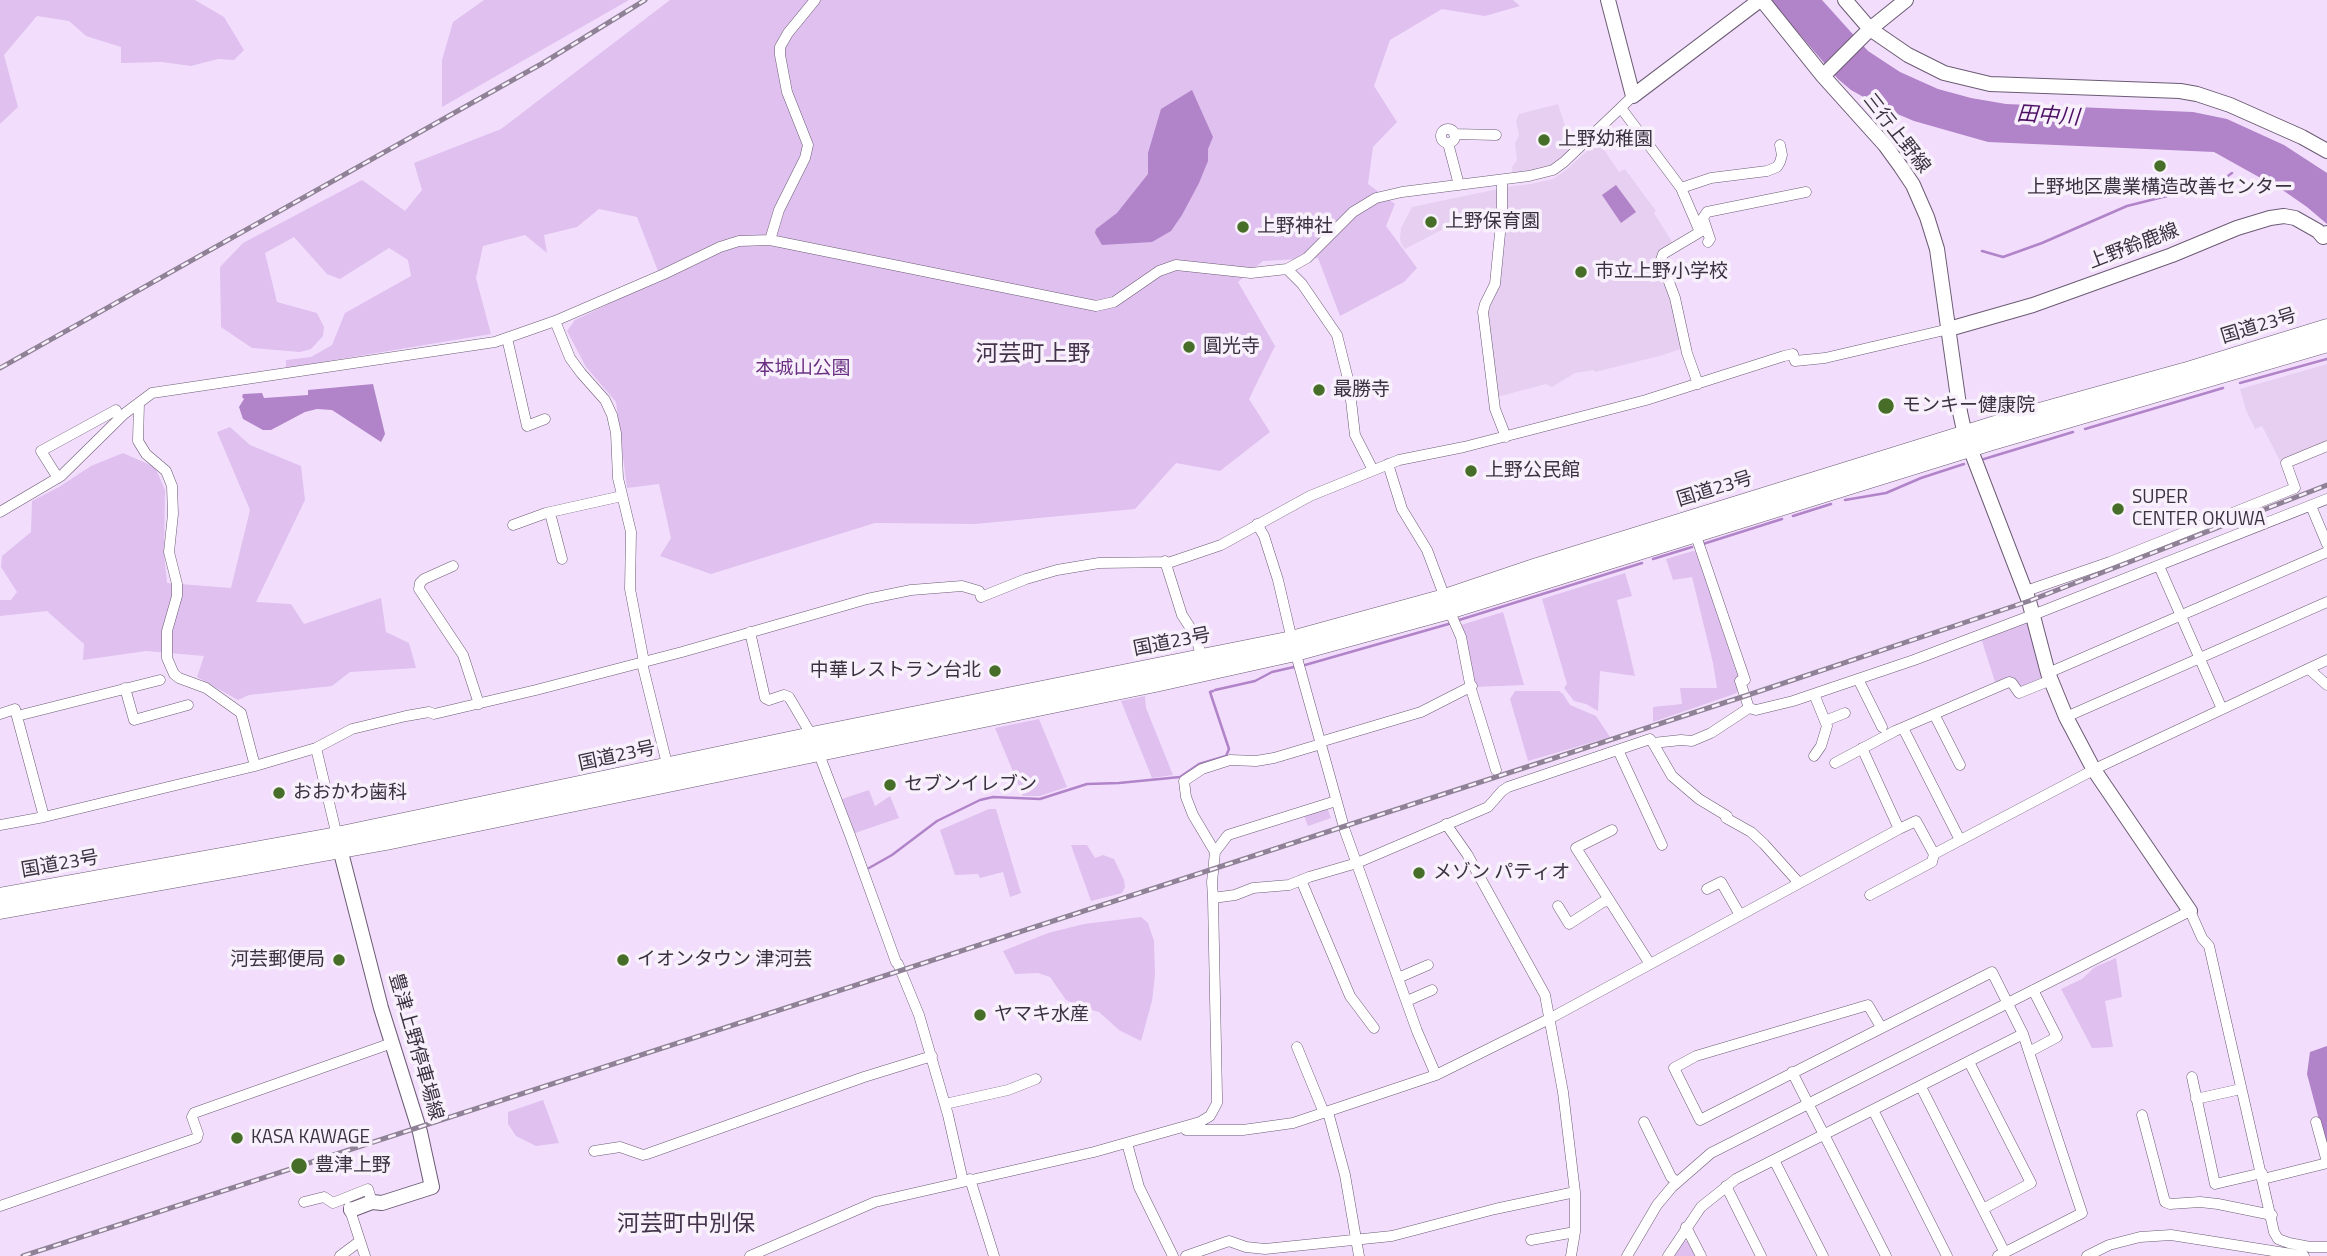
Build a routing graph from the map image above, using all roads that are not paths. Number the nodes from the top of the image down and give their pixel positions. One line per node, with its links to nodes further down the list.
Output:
1 (815, 0): 18 (street)
2 (1608, 0): 8 (street)
3 (1761, 0): 7 (street, 三行上野線); 8 (street)
4 (1845, 0): 6 (street)
5 (1906, 0): 6 (street)
6 (1866, 32): 7 (street); 12 (street)
7 (1826, 74): 23 (street, 三行上野線)
8 (1633, 96): 9 (street)
9 (1621, 108): 13 (street); 15 (street)
10 (1496, 135): 14 (street)
11 (1780, 145): 15 (street)
12 (2327, 151)
13 (1502, 180): 14 (street); 30 (street)
14 (1459, 185): 20 (street)
15 (1681, 188): 26 (street)
16 (1806, 192): 19 (street)
17 (2326, 237): 23 (street, 上野鈴鹿線)
18 (770, 240): 20 (street); 21 (street)
19 (1708, 242)
20 (1287, 269): 34 (street)
21 (555, 321): 24 (street); 36 (street)
22 (2327, 328): 31 (highway, 国道23号)
23 (1949, 329): 26 (street); 31 (street, 三行上野線)
24 (507, 338): 27 (street); 29 (street)
25 (2327, 343): 31 (highway, 国道23号)
26 (1698, 384): 30 (street)
27 (139, 403): 35 (street); 90 (street)
28 (116, 410): 35 (street)
29 (545, 418)
30 (1506, 437): 33 (street)
31 (1967, 442): 43 (highway, 国道23号); 50 (street, 三行上野線); 52 (highway, 国道23号)
32 (2327, 446): 50 (street)
33 (1388, 464): 34 (street); 52 (street)
34 (1373, 470): 41 (street)
35 (58, 478): 39 (street)
36 (622, 496): 40 (street); 60 (street)
37 (2327, 499): 38 (street)
38 (2311, 506): 44 (street); 49 (street)
39 (0, 512)
40 (550, 513): 42 (street); 46 (street)
41 (1257, 524): 47 (street); 56 (street)
42 (513, 525)
43 (1695, 533): 52 (highway, 国道23号); 71 (street)
44 (2327, 544)
45 (2327, 552): 54 (street)
46 (562, 559)
47 (1165, 561): 55 (street); 57 (street)
48 (453, 566): 69 (street)
49 (2159, 566): 53 (street); 54 (street)
50 (2026, 591): 53 (street, 三行上野線)
51 (2327, 602): 58 (street)
52 (1447, 604): 56 (highway, 国道23号); 66 (street)
53 (2034, 615): 62 (street, 三行上野線); 63 (street)
54 (2181, 616): 58 (street); 62 (street)
55 (750, 632): 60 (street); 83 (street)
56 (1294, 646): 57 (highway, 国道23号); 81 (street); 83 (highway, 国道23号)
57 (1202, 658): 83 (highway, 国道23号)
58 (2199, 658): 72 (street); 77 (street)
59 (2327, 660): 61 (street)
60 (643, 662): 69 (street); 91 (street)
61 (2309, 669): 65 (street); 72 (street)
62 (2049, 677): 75 (street); 77 (street, 三行上野線)
63 (1858, 679): 68 (street); 79 (street)
64 (160, 680): 67 (street)
65 (2327, 685)
66 (1472, 686): 81 (street); 92 (street)
67 (125, 688): 70 (street); 76 (street)
68 (1814, 694): 71 (street); 78 (street)
69 (479, 704): 84 (street)
70 (188, 705)
71 (1749, 708): 82 (street)
72 (2222, 709): 93 (street)
73 (1845, 713): 78 (street)
74 (0, 714): 76 (street)
75 (1934, 714): 80 (street); 89 (street)
76 (17, 716): 95 (street)
77 (2066, 717): 93 (street, 三行上野線)
78 (1825, 721): 87 (street)
79 (1882, 727)
80 (1903, 727): 85 (street); 100 (street)
81 (1320, 743): 94 (street); 103 (street)
82 (1653, 743): 86 (street); 107 (street)
83 (815, 744): 91 (highway, 国道23号); 101 (highway, 国道23号); 131 (street)
84 (316, 748): 90 (street); 101 (street)
85 (1862, 748): 88 (street); 98 (street)
86 (1618, 750): 96 (street); 102 (street)
87 (1814, 756)
88 (1835, 763)
89 (1960, 765)
90 (255, 766): 95 (street)
91 (668, 768): 101 (highway, 国道23号)
92 (1496, 770)
93 (2094, 770): 100 (street); 115 (street, 三行上野線)
94 (1336, 801): 103 (street); 105 (street)
95 (44, 817): 97 (street)
96 (1446, 824): 105 (street); 124 (street)
97 (0, 825)
98 (1899, 829): 104 (street); 107 (street)
99 (1612, 830): 112 (street)
100 (1960, 840): 104 (street)
101 (338, 843): 110 (highway, 国道23号); 114 (highway, 国道23号); 128 (street, 豊津上野停車場線)
102 (1662, 845)
103 (1214, 852): 111 (street)
104 (1934, 854): 109 (street)
105 (1357, 863): 106 (street); 119 (street)
106 (1301, 880): 111 (street); 126 (street)
107 (1799, 883): 116 (street)
108 (1707, 889): 116 (street)
109 (1870, 895)
110 (0, 897)
111 (1213, 898): 147 (street)
112 (1609, 901): 113 (street); 117 (street)
113 (1558, 906)
114 (0, 910)
115 (2190, 911): 121 (street); 138 (street)
116 (1740, 915): 117 (street)
117 (1650, 964): 124 (street)
118 (1428, 965): 119 (street)
119 (1398, 978): 122 (street)
120 (1432, 990): 122 (street)
121 (2033, 990): 123 (street); 130 (street)
122 (1406, 1001): 134 (street)
123 (2007, 1003): 125 (street); 127 (street); 141 (street)
124 (1549, 1019): 134 (street); 157 (street)
125 (1881, 1027): 133 (street); 133 (street)
126 (1374, 1028)
127 (2023, 1034): 130 (street); 132 (street)
128 (392, 1042): 159 (street, 豊津上野停車場線); 160 (street)
129 (1297, 1047): 143 (street)
130 (2029, 1052): 170 (street)
131 (932, 1056): 140 (street); 150 (street)
132 (1969, 1062): 137 (street); 161 (street)
133 (1792, 1072): 141 (street)
134 (1436, 1074): 143 (street)
135 (2192, 1077): 139 (street)
136 (1036, 1079): 140 (street)
137 (1921, 1087): 142 (street); 161 (street)
138 (2241, 1089): 139 (street); 153 (street)
139 (2196, 1099): 153 (street)
140 (944, 1104): 154 (street)
141 (1809, 1104): 148 (street); 155 (street)
142 (1873, 1110): 148 (street); 185 (street)
143 (1326, 1112): 147 (street); 165 (street)
144 (2142, 1115): 162 (street)
145 (1644, 1122): 155 (street)
146 (2316, 1122): 152 (street)
147 (1178, 1130): 149 (street)
148 (1825, 1135): 151 (street); 184 (street)
149 (1127, 1143): 154 (street); 175 (street)
150 (594, 1151)
151 (1774, 1160): 156 (street); 183 (street)
152 (2327, 1162): 153 (street)
153 (2262, 1176): 162 (street)
154 (967, 1180): 173 (street); 174 (street)
155 (1677, 1182): 179 (street)
156 (1726, 1186): 163 (street); 182 (street)
157 (1575, 1192): 164 (street); 165 (street)
158 (304, 1202): 159 (street)
159 (349, 1204): 167 (street)
160 (0, 1206)
161 (1983, 1209): 170 (street)
162 (2272, 1216): 168 (street)
163 (1686, 1227): 180 (street); 181 (street)
164 (1575, 1232): 166 (street); 178 (street)
165 (1356, 1239): 169 (street); 177 (street)
166 (1531, 1240)
167 (360, 1241): 171 (street); 172 (street)
168 (2327, 1247)
169 (1255, 1252): 176 (street)
170 (2001, 1254)
171 (340, 1256)
172 (365, 1256)
173 (750, 1256)
174 (994, 1256)
175 (1173, 1256)
176 (1186, 1256)
177 (1359, 1256)
178 (1571, 1256)
179 (1627, 1256)
180 (1668, 1256)
181 (1701, 1256)
182 (1761, 1256)
183 (1823, 1256)
184 (1886, 1256)
185 (1947, 1256)
186 (2087, 1256): 187 (street)
187 (2304, 1256)

